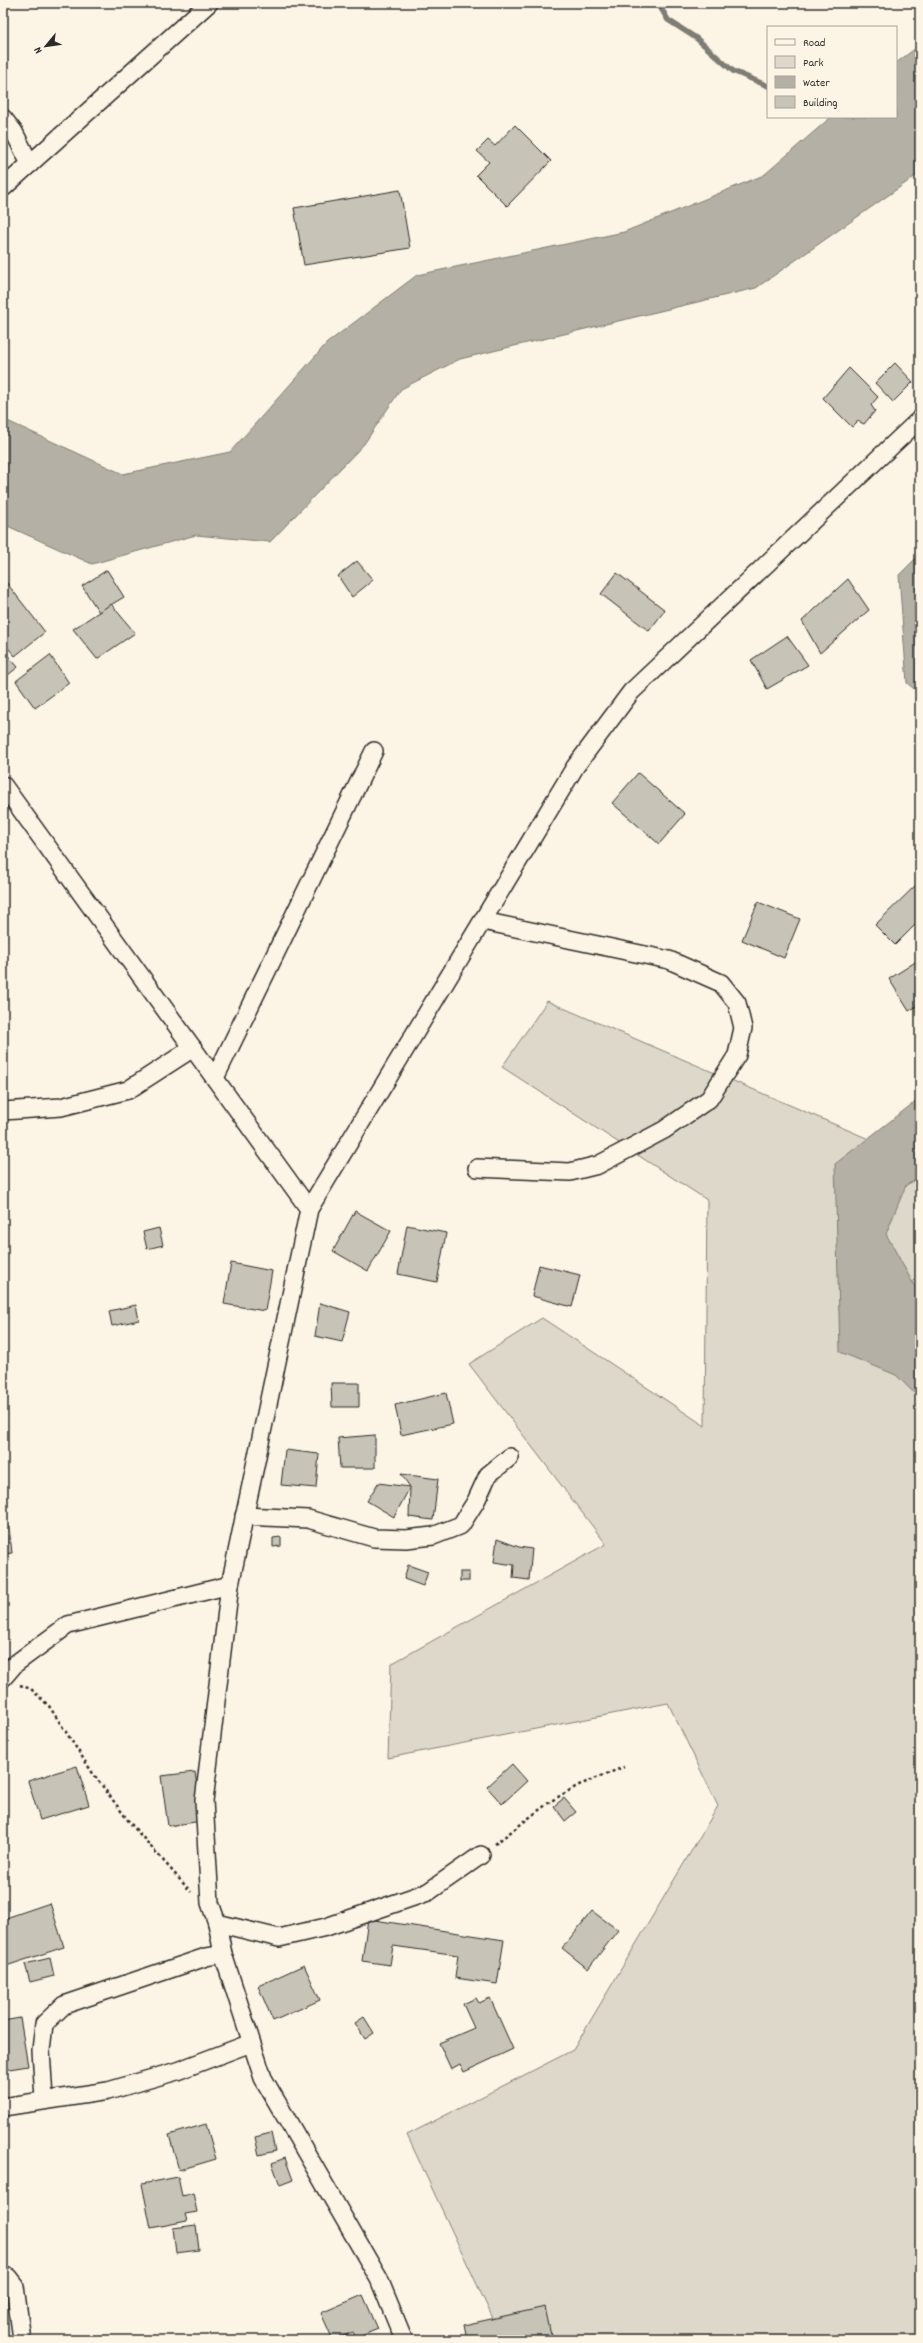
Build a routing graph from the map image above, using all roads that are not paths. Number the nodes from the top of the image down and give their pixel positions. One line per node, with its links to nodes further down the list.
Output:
1 (209, 3): 3 (street)
2 (3, 118): 3 (street)
3 (30, 164): 4 (street)
4 (3, 188)
5 (920, 420): 8 (street)
6 (374, 751): 10 (street)
7 (3, 786): 9 (street)
8 (483, 921): 12 (street); 13 (street)
9 (193, 1048): 10 (street); 11 (street)
10 (215, 1078): 13 (street)
11 (3, 1110)
12 (478, 1168)
13 (309, 1209): 15 (street)
14 (510, 1457): 15 (street)
15 (244, 1516): 16 (street)
16 (230, 1585): 17 (street); 19 (street)
17 (3, 1678)
18 (481, 1855): 19 (street)
19 (217, 1923): 20 (street)
20 (223, 1954): 21 (street); 22 (street)
21 (251, 2043): 22 (street); 26 (street)
22 (44, 2099): 23 (street)
23 (3, 2107)
24 (3, 2276): 25 (street)
25 (22, 2340)
26 (404, 2340)

